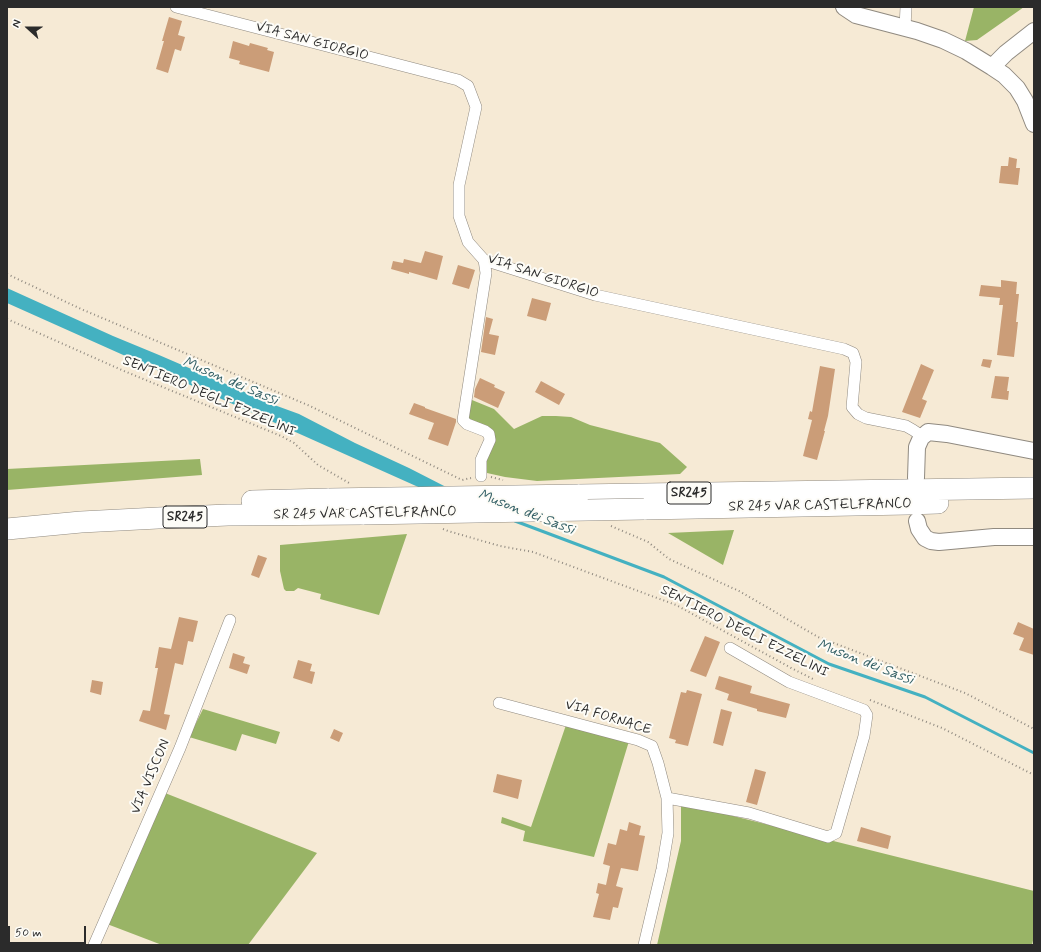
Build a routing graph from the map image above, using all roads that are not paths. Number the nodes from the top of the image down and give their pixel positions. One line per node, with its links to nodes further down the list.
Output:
1 (176, 7): 8 (street, VIA SAN GIORGIO)
2 (844, 7): 4 (street)
3 (906, 7): 4 (street)
4 (905, 28): 6 (street)
5 (1034, 32): 6 (street)
6 (992, 67): 7 (street)
7 (1034, 124)
8 (484, 260): 9 (street, VIA SAN GIORGIO); 11 (street)
9 (922, 436): 10 (street); 12 (street)
10 (1034, 452)
11 (481, 476)
12 (916, 478)
13 (1034, 488): 15 (highway, SR 245 VAR CASTELFRANCO / SR245, bridge)
14 (1034, 495): 17 (highway, SR 245 VAR CASTELFRANCO / SR245, bridge)
15 (7, 515)
16 (917, 521): 18 (street)
17 (7, 529)
18 (1034, 537)
19 (230, 620): 23 (street, VIA VISCON)
20 (730, 648): 22 (street)
21 (499, 703): 22 (street, VIA FORNACE)
22 (667, 798): 24 (street, VIA FORNACE)
23 (94, 945)
24 (644, 945)

